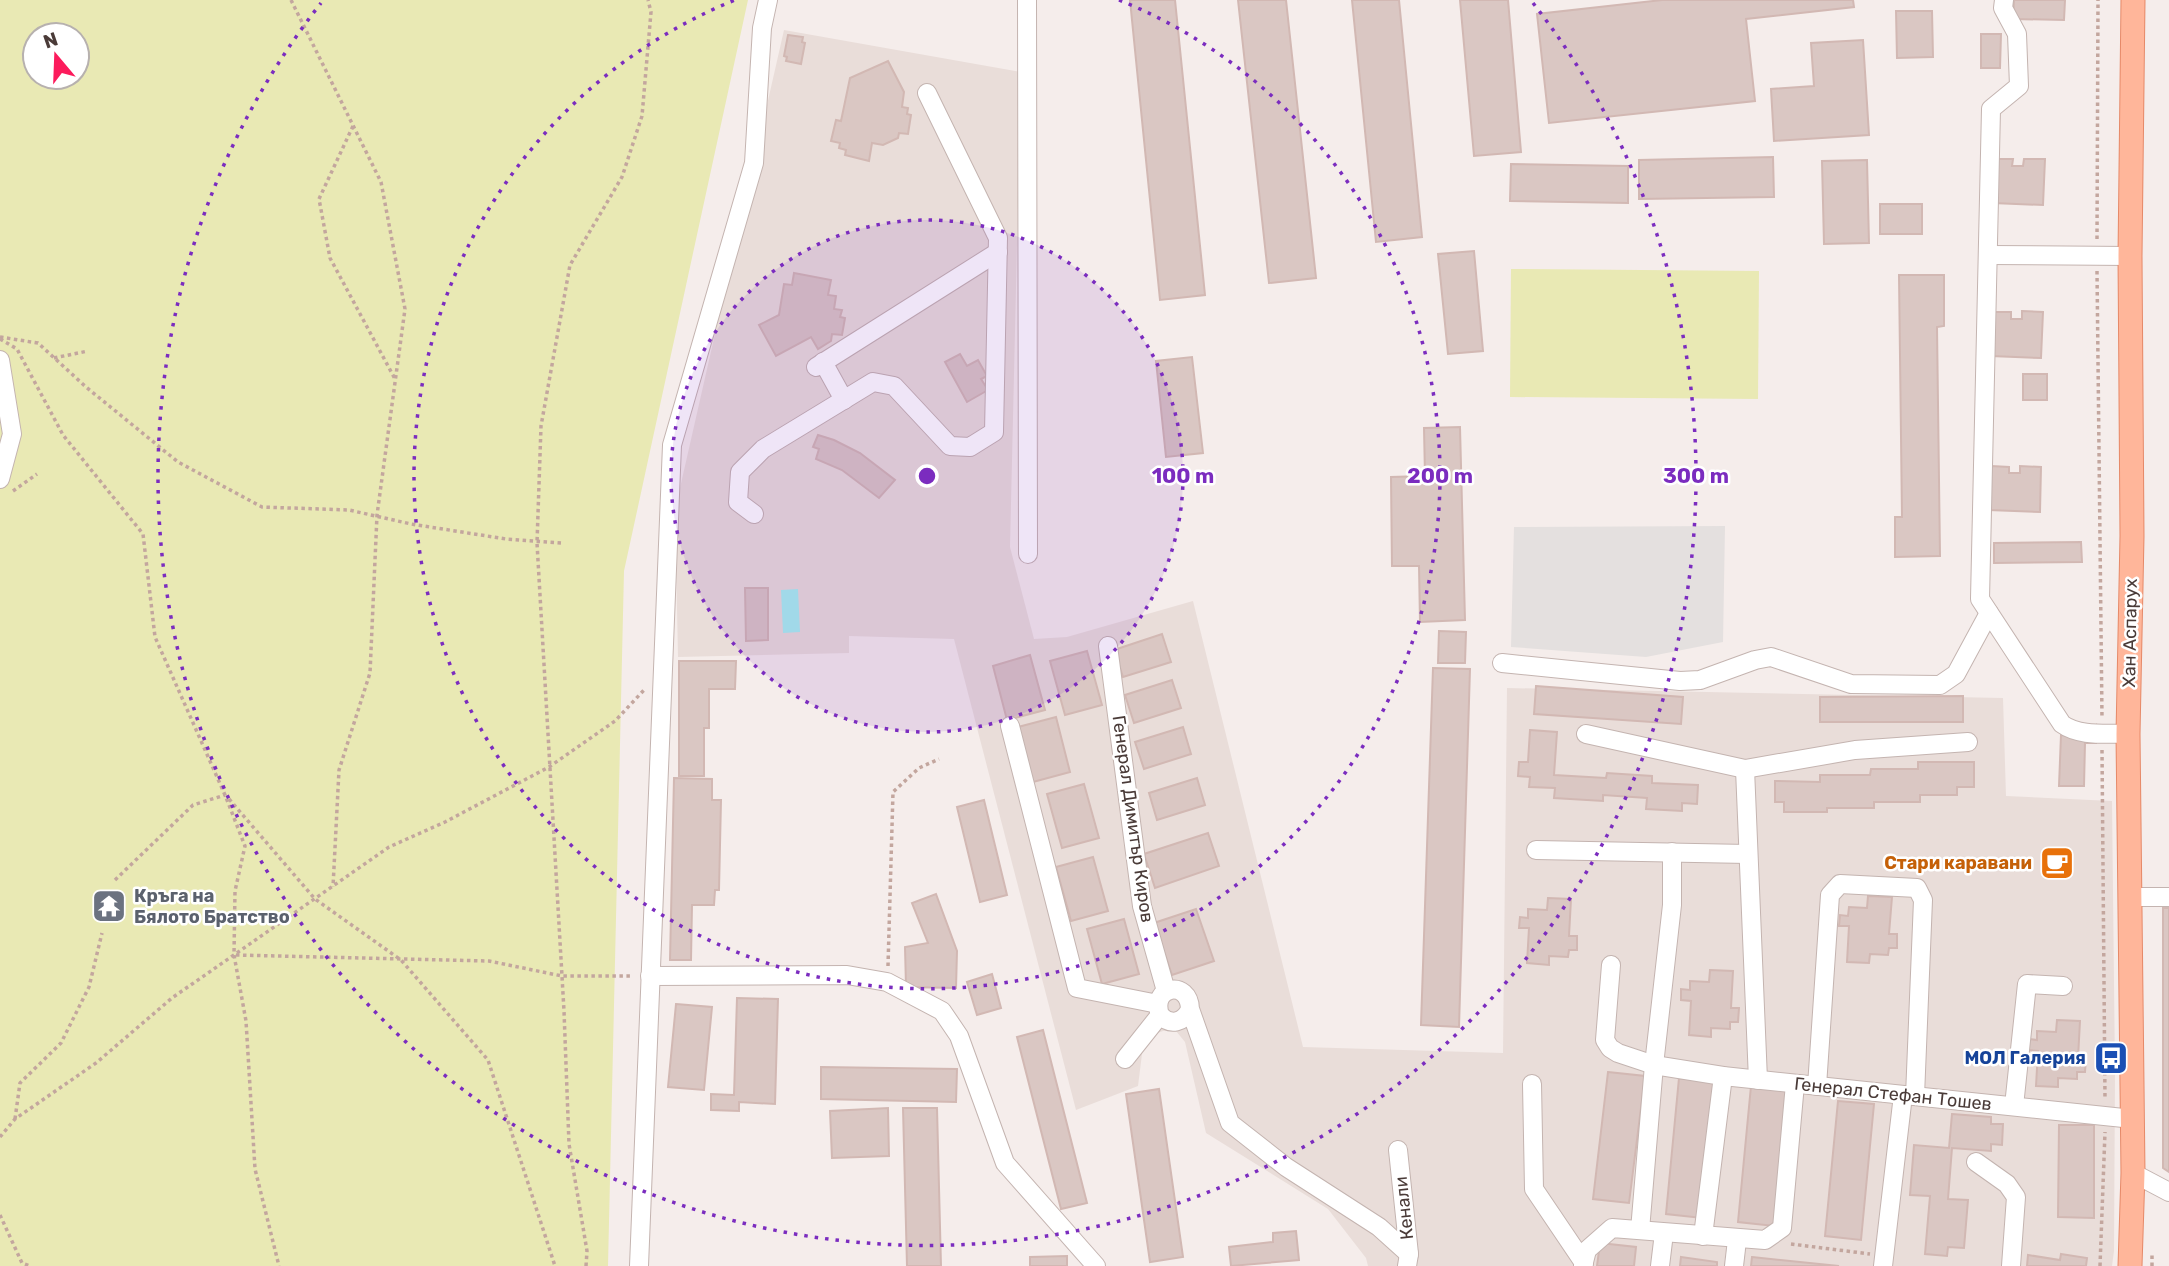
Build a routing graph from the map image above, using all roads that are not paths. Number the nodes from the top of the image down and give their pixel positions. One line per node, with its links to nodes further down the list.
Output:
1 (768, 0): 30 (street)
2 (1027, 0): 11 (street)
3 (2004, 0): 7 (street)
4 (2133, 0): 8 (main road, Хан Аспарух)
5 (927, 93): 6 (street)
6 (998, 251): 10 (street); 12 (street)
7 (1988, 255): 8 (street); 16 (street)
8 (2130, 256): 21 (main road, Хан Аспарух)
9 (0, 360): 13 (street)
10 (995, 364): 11 (street); 12 (street)
11 (1027, 365): 15 (street)
12 (844, 400): 14 (street)
13 (5, 486)
14 (754, 514)
15 (1028, 554)
16 (1989, 613): 18 (street); 21 (street)
17 (1108, 646): 32 (street, Генерал Димитър Киров)
18 (1502, 663)
19 (1010, 726): 32 (street)
20 (1586, 734): 23 (street)
21 (2128, 734): 27 (main road, Хан Аспарух)
22 (1968, 742): 23 (street)
23 (1745, 769): 26 (street)
24 (1536, 850): 25 (street)
25 (1672, 852): 26 (street); 36 (street)
26 (1748, 854): 38 (street)
27 (2130, 897): 28 (street); 44 (main road, Хан Аспарух)
28 (2169, 897)
29 (1611, 965): 36 (street, Генерал Стефан Тошев)
30 (650, 976): 56 (street); 57 (street)
31 (2063, 986): 43 (street)
32 (1164, 1008): 33 (street); 33 (street); 34 (street); 35 (street)
33 (1189, 1009): 34 (street)
34 (1199, 1035): 53 (street)
35 (1125, 1059)
36 (1654, 1065): 37 (street, Генерал Стефан Тошев); 49 (street)
37 (1723, 1076): 38 (street, Генерал Стефан Тошев); 51 (street)
38 (1758, 1080): 40 (street, Генерал Стефан Тошев)
39 (1532, 1084): 55 (street)
40 (1795, 1084): 41 (street, Генерал Стефан Тошев); 52 (street)
41 (1817, 1086): 42 (street, Генерал Стефан Тошев); 42 (street)
42 (1909, 1096): 43 (street, Генерал Стефан Тошев); 54 (street)
43 (2014, 1107): 44 (street, Генерал Стефан Тошев)
44 (2133, 1119): 47 (main road, Хан Аспарух)
45 (1398, 1150): 53 (street, Кенали)
46 (1976, 1163): 60 (street)
47 (2133, 1173): 48 (street); 61 (main road, Хан Аспарух)
48 (2169, 1192)
49 (1640, 1230): 50 (street); 55 (street)
50 (1664, 1233): 51 (street); 58 (street)
51 (1703, 1236): 52 (street)
52 (1737, 1240): 59 (street)
53 (1408, 1260)
54 (1884, 1261)
55 (1584, 1264)
56 (639, 1266)
57 (1097, 1266)
58 (1660, 1266)
59 (1734, 1266)
60 (2011, 1266)
61 (2130, 1266)

